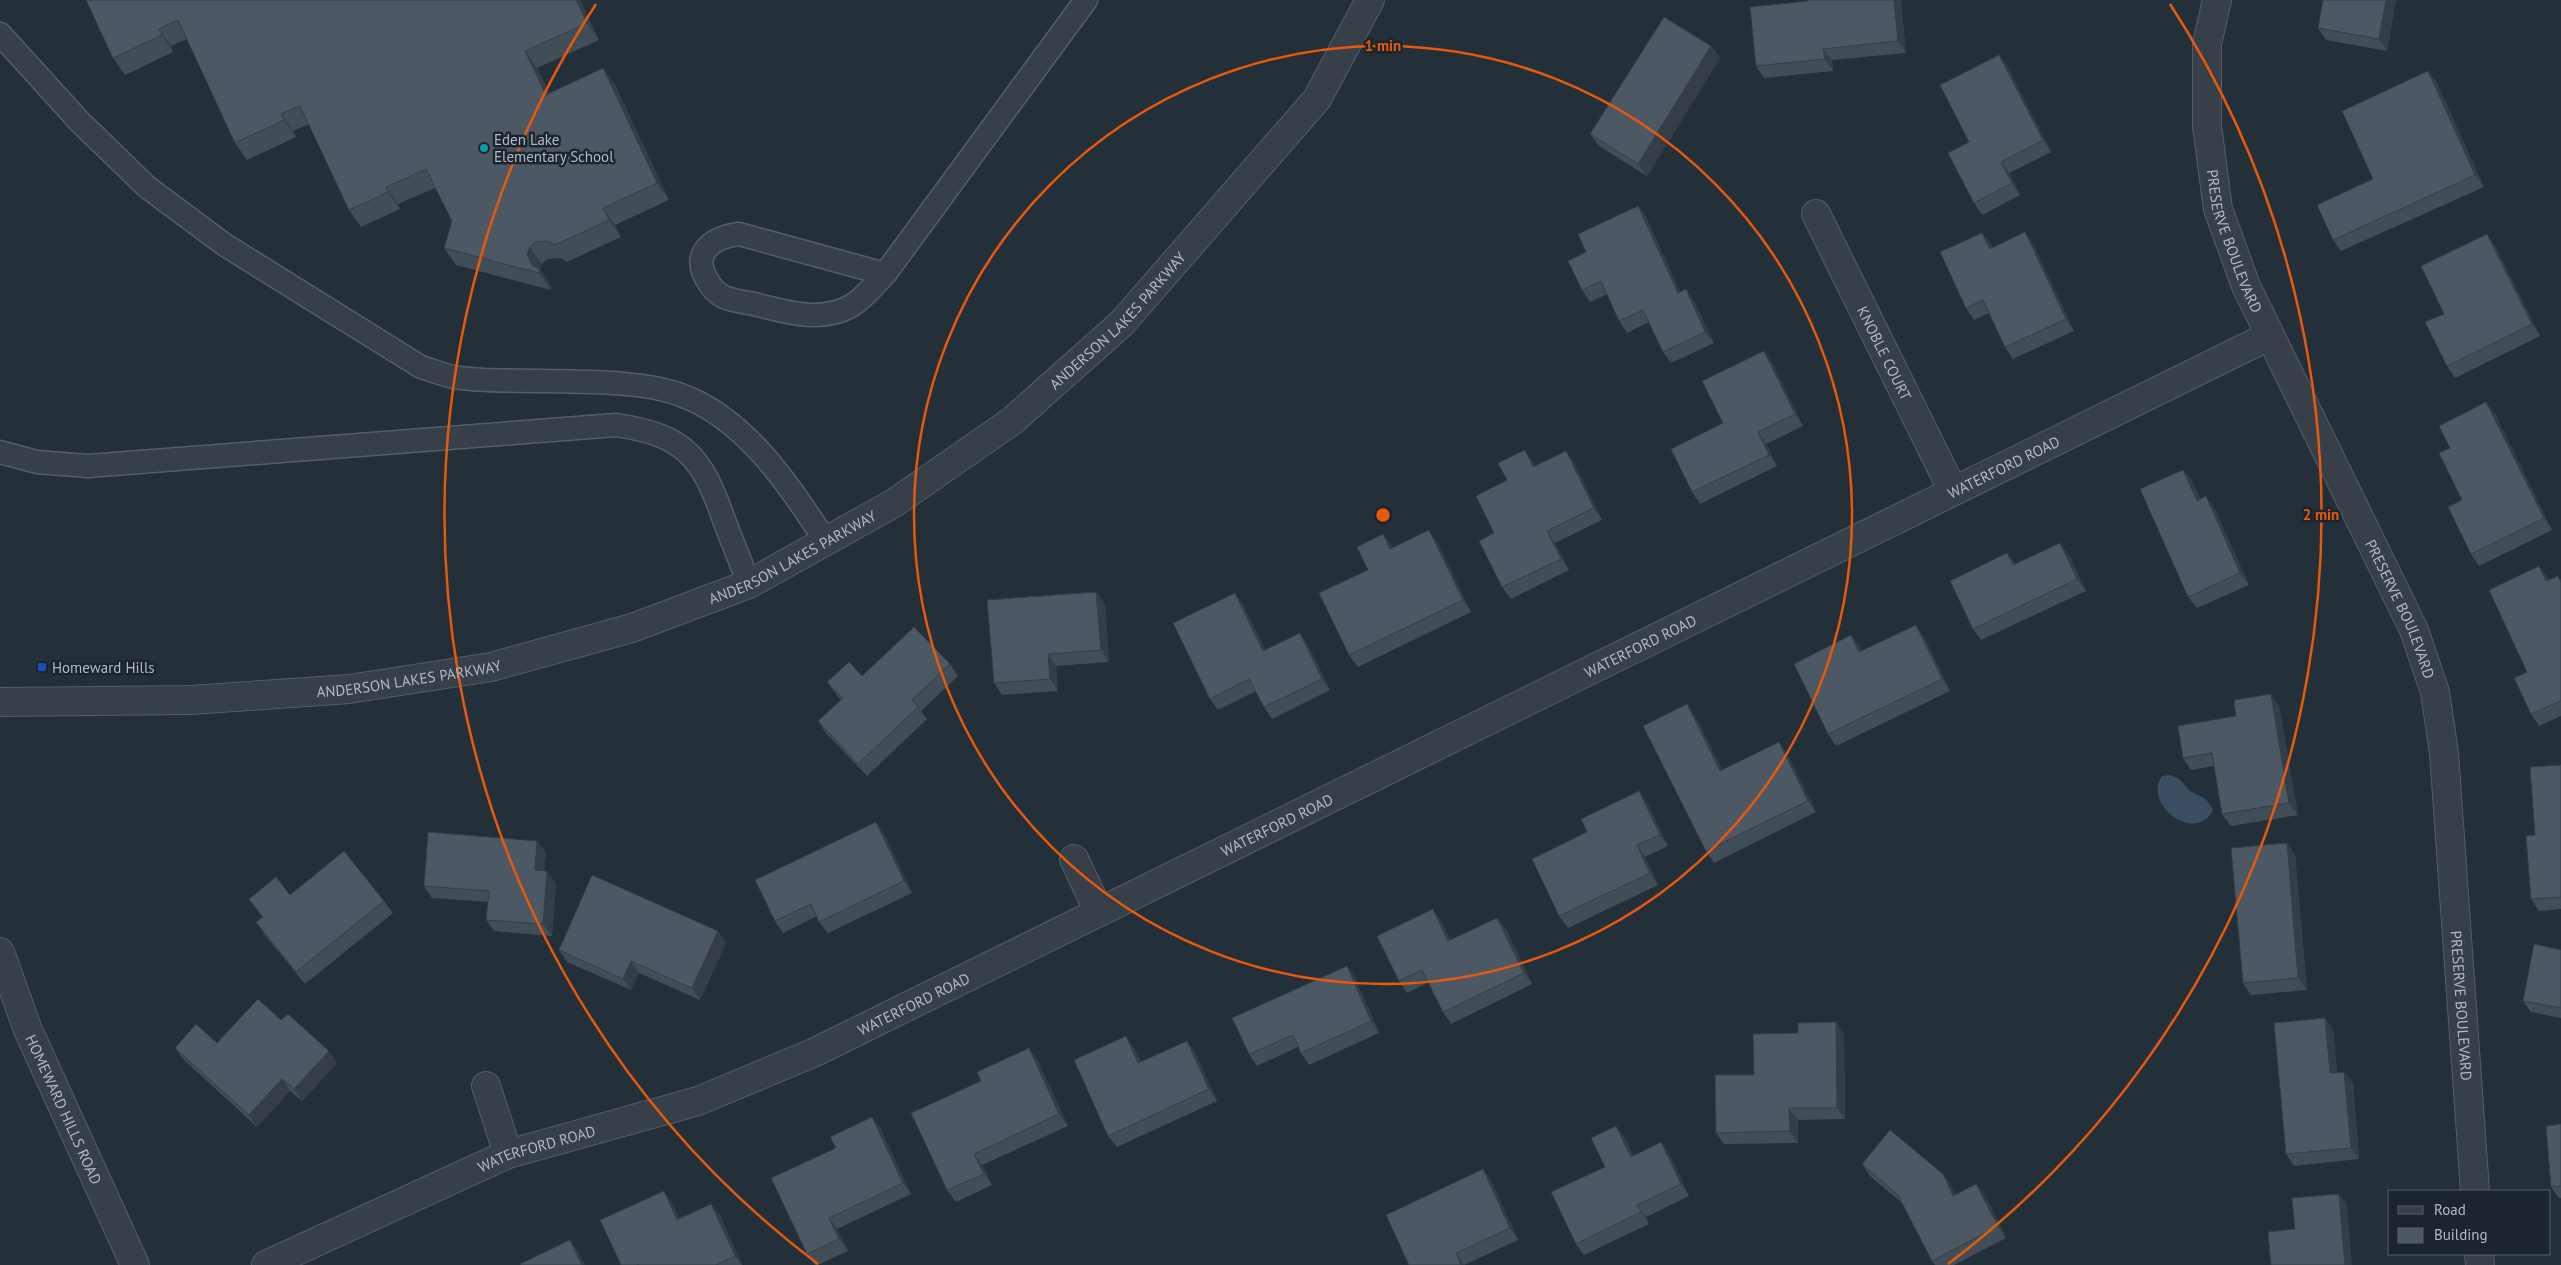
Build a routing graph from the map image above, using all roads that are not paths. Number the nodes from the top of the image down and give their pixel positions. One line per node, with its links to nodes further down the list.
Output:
1 (1086, 0): 6 (lane)
2 (1370, 0): 10 (street, ANDERSON LAKES PARKWAY)
3 (2217, 0): 7 (street, PRESERVE BOULEVARD)
4 (0, 34): 10 (lane)
5 (1816, 214): 9 (street, KNOBLE COURT)
6 (885, 274): 6 (lane)
7 (2269, 336): 9 (street, WATERFORD ROAD); 18 (street, PRESERVE BOULEVARD)
8 (0, 452): 11 (lane)
9 (1953, 491): 14 (street, WATERFORD ROAD)
10 (826, 542): 11 (street, ANDERSON LAKES PARKWAY)
11 (749, 584): 12 (street, ANDERSON LAKES PARKWAY)
12 (0, 702)
13 (1074, 859): 14 (street)
14 (1099, 912): 17 (street, WATERFORD ROAD)
15 (0, 952): 19 (street, HOMEWARD HILLS ROAD)
16 (486, 1086): 17 (street)
17 (508, 1154): 20 (street, WATERFORD ROAD)
18 (2475, 1190)
19 (135, 1265)
20 (266, 1265)

